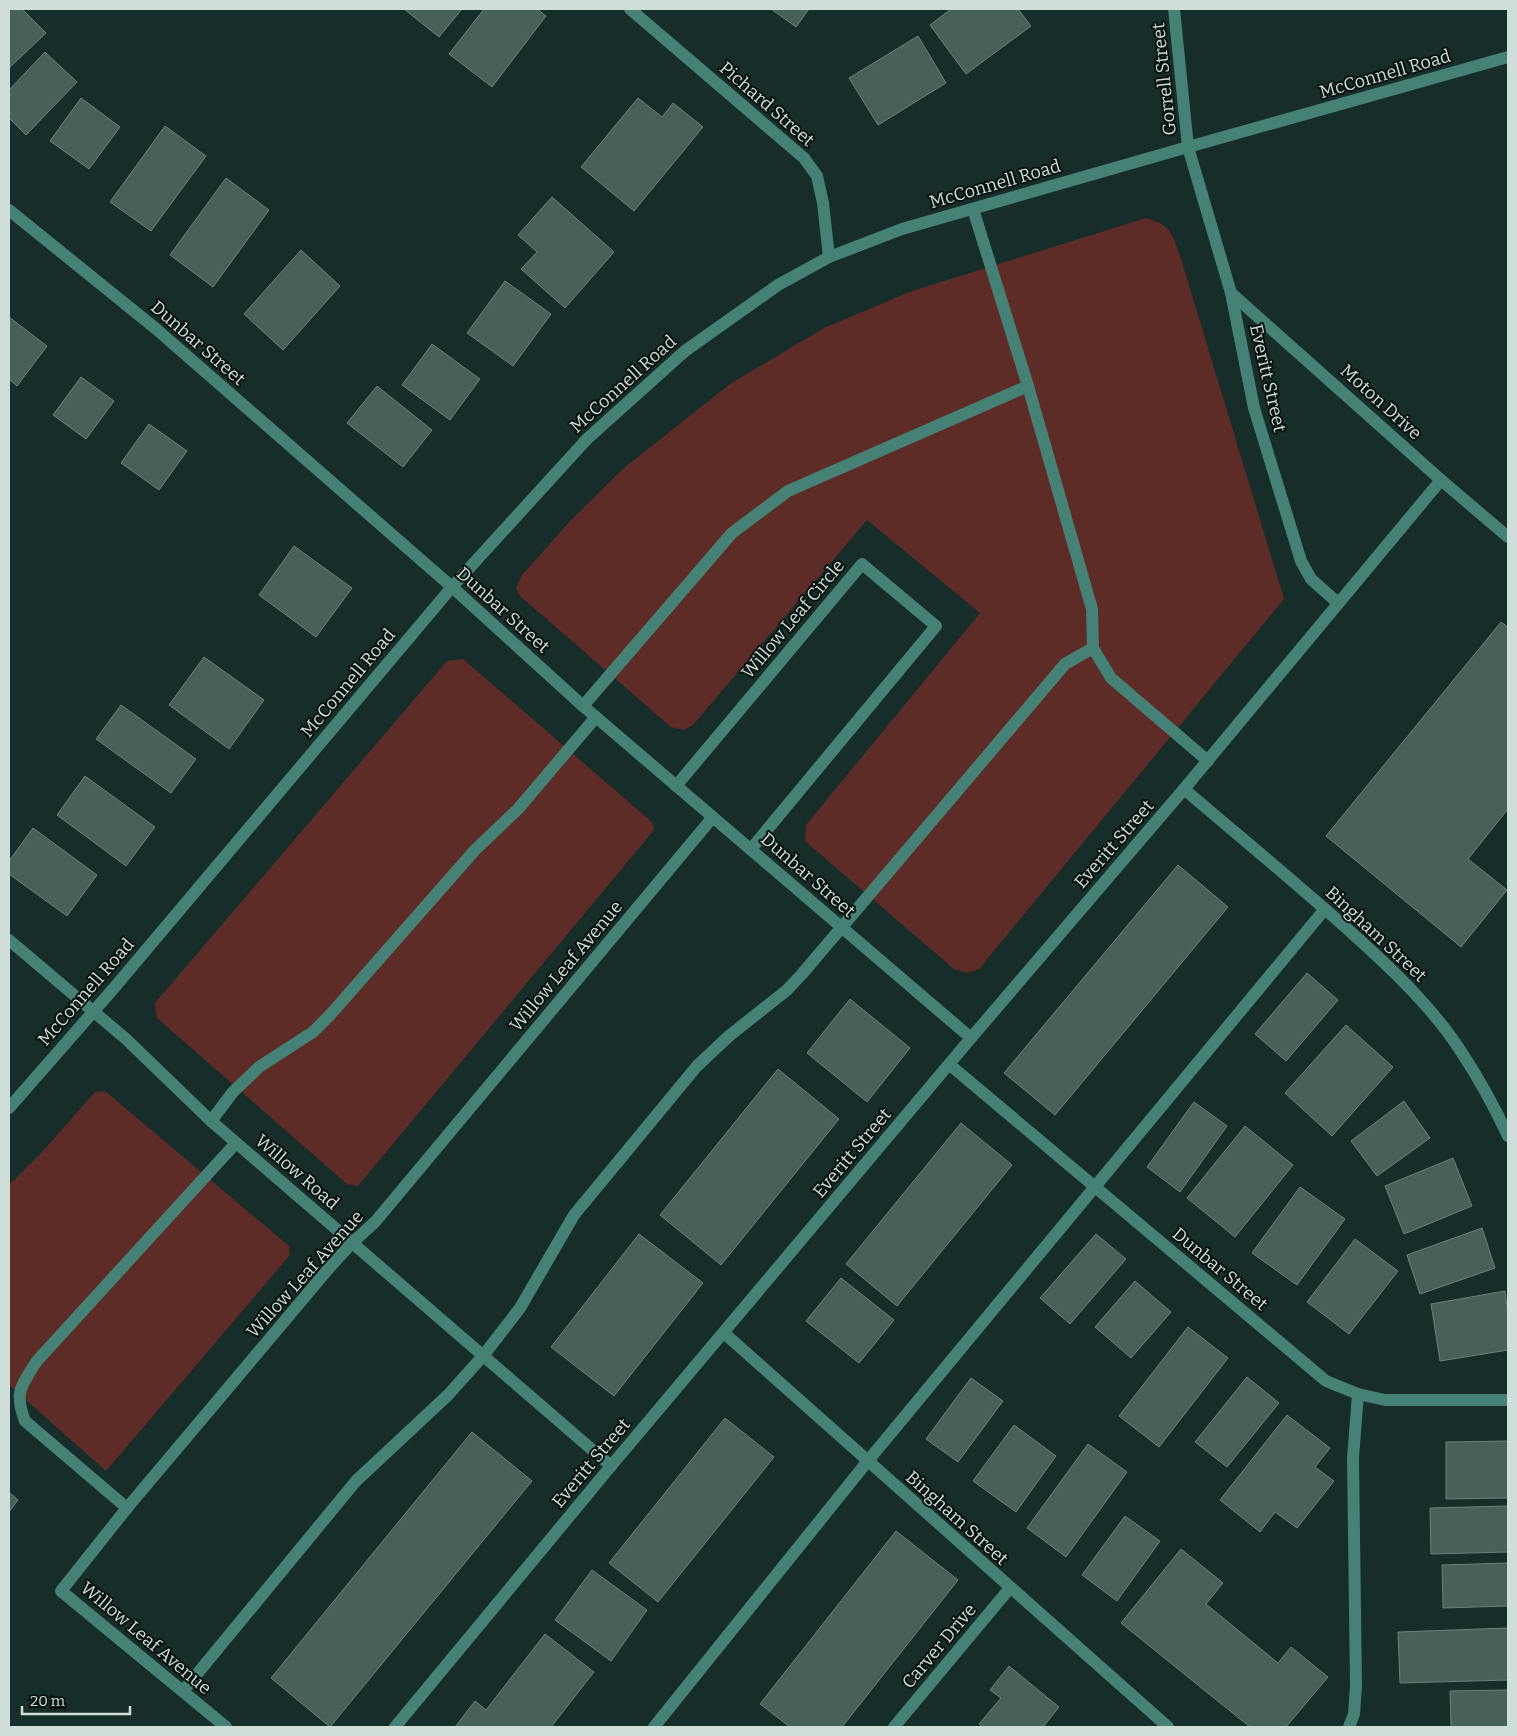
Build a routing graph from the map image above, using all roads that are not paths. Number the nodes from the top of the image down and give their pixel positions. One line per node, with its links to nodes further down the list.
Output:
1 (630, 9): 7 (street, Pichard Street)
2 (1174, 9): 4 (street, Gorrell Street)
3 (1508, 58): 4 (street, McConnell Road)
4 (1188, 147): 5 (street, McConnell Road); 8 (street, Everitt Street)
5 (972, 209): 7 (street, McConnell Road); 9 (street)
6 (9, 210): 12 (street, Dunbar Street)
7 (829, 256): 12 (street, McConnell Road)
8 (1231, 293): 10 (street, Moton Drive); 13 (street, Everitt Street)
9 (1028, 386): 14 (street); 15 (street)
10 (1441, 480): 11 (street, Moton Drive); 13 (street, Everitt Street)
11 (1508, 537)
12 (452, 587): 15 (street, Dunbar Street); 25 (street, McConnell Road)
13 (1338, 603): 17 (street, Everitt Street)
14 (1093, 648): 17 (street); 23 (street)
15 (583, 706): 16 (street, Dunbar Street)
16 (596, 716): 18 (street, Dunbar Street); 29 (street)
17 (1208, 761): 19 (street, Everitt Street)
18 (676, 786): 20 (street, Dunbar Street); 21 (street, Willow Leaf Circle)
19 (1184, 789): 22 (street, Bingham Street); 26 (street, Everitt Street)
20 (713, 817): 21 (street, Dunbar Street); 33 (street, Willow Leaf Avenue)
21 (751, 849): 23 (street, Dunbar Street)
22 (1325, 909): 30 (street, Bingham Street); 32 (street)
23 (842, 927): 26 (street, Dunbar Street); 35 (street)
24 (9, 940): 25 (street, Willow Road)
25 (94, 1011): 28 (street, McConnell Road); 29 (street, Willow Road)
26 (971, 1038): 27 (street, Everitt Street)
27 (950, 1065): 32 (street, Dunbar Street); 34 (street, Everitt Street)
28 (9, 1108)
29 (211, 1121): 31 (street, Willow Road)
30 (1508, 1136)
31 (236, 1143): 33 (street, Willow Road); 40 (street)
32 (1095, 1186): 36 (street, Dunbar Street); 38 (street)
33 (352, 1243): 35 (street, Willow Road); 40 (street, Willow Leaf Avenue)
34 (724, 1333): 38 (street, Bingham Street); 39 (street, Everitt Street)
35 (483, 1356): 39 (street, Willow Road); 42 (street)
36 (1358, 1394): 37 (street, Dunbar Street); 48 (street)
37 (1508, 1400)
38 (867, 1462): 41 (street, Bingham Street); 45 (street)
39 (611, 1466): 44 (street, Everitt Street)
40 (127, 1508): 42 (street, Willow Leaf Avenue)
41 (1010, 1588): 46 (street, Carver Drive); 47 (street, Bingham Street)
42 (183, 1691): 43 (street, Willow Leaf Avenue)
43 (226, 1727)
44 (396, 1727)
45 (654, 1727)
46 (894, 1727)
47 (1168, 1727)
48 (1349, 1727)

